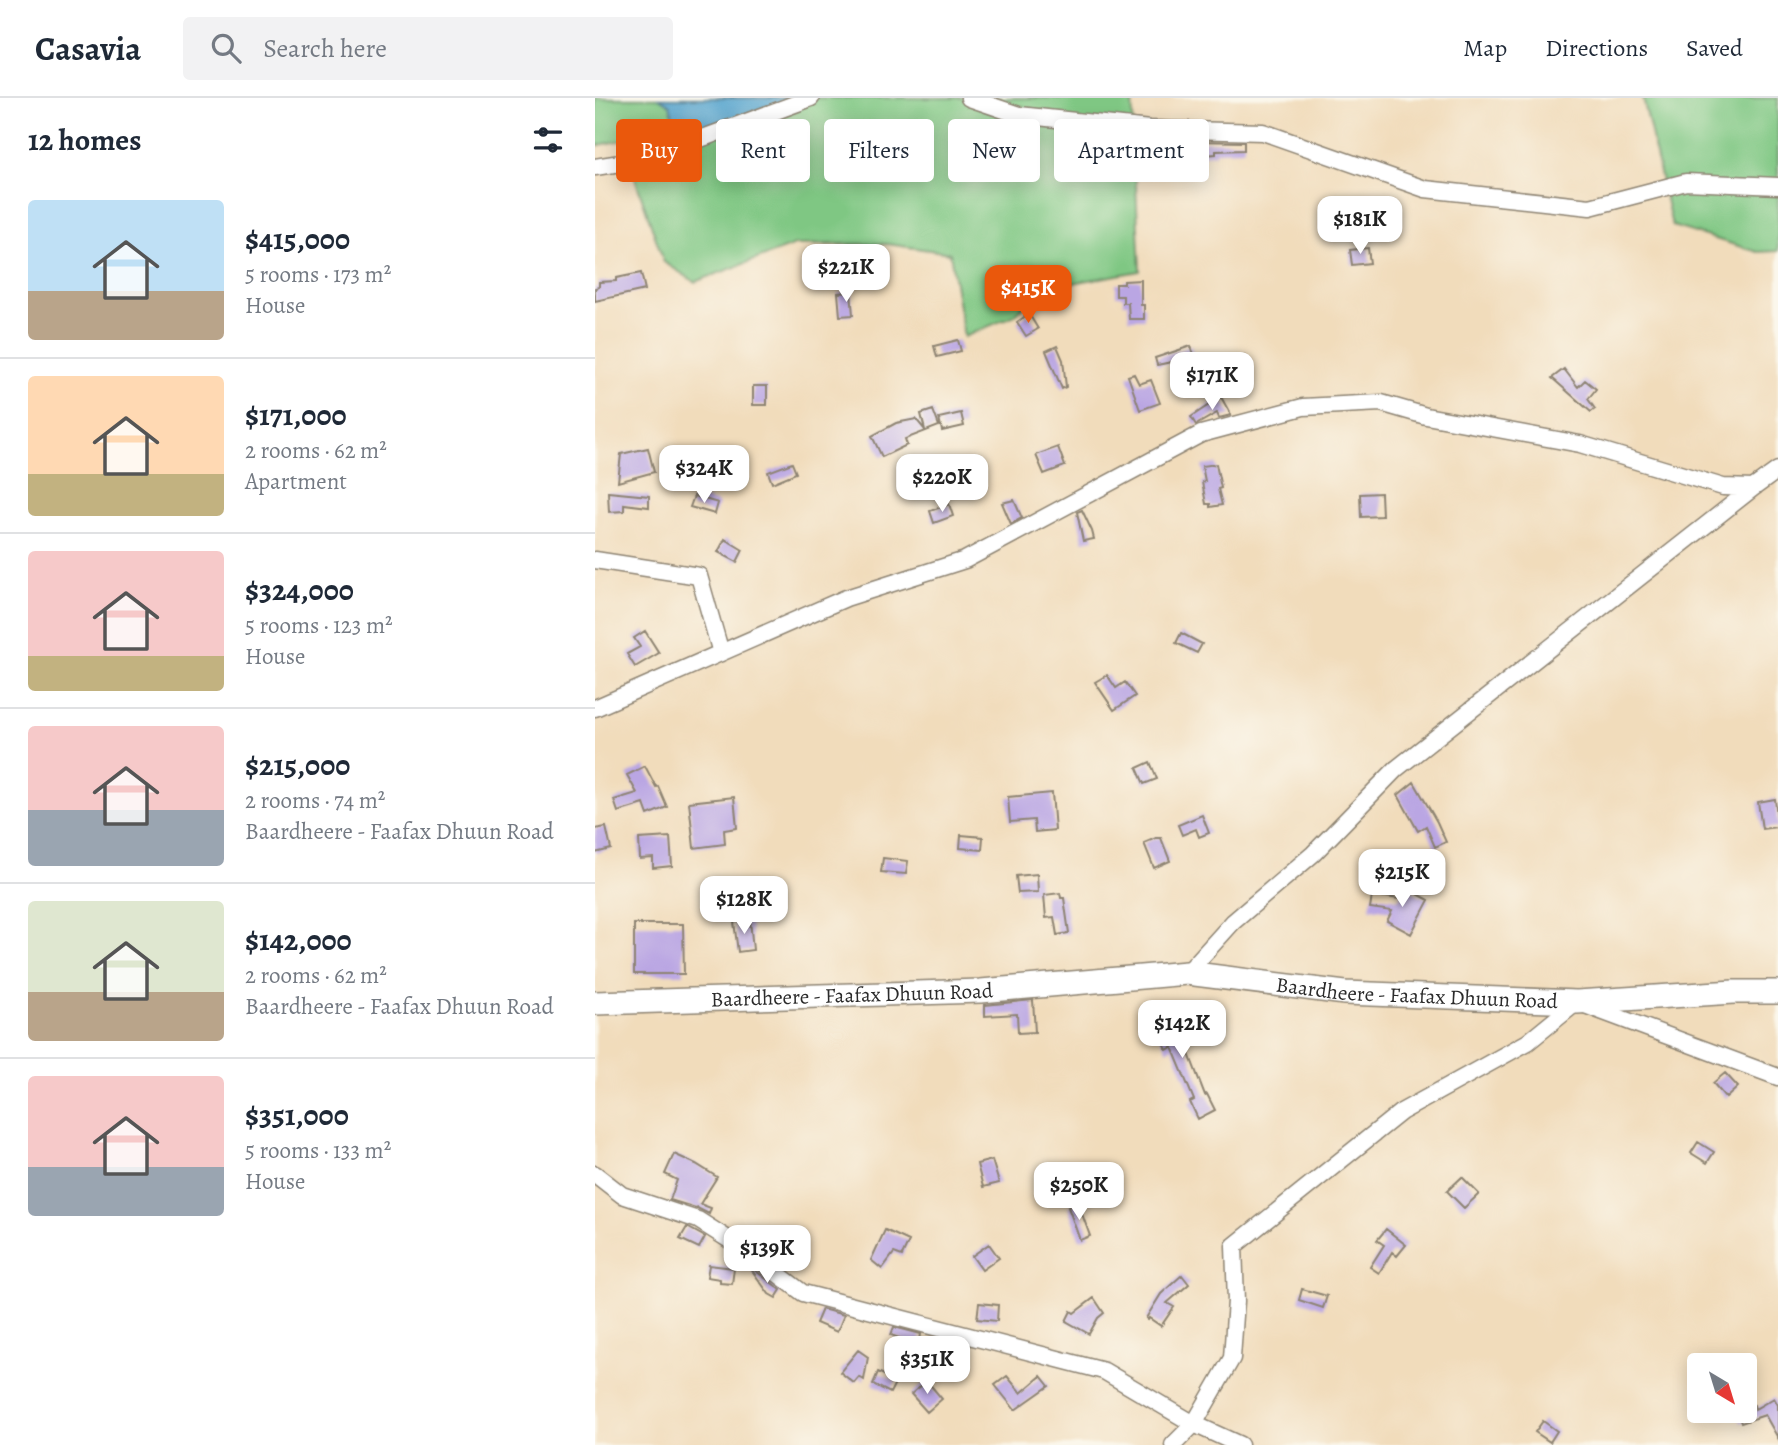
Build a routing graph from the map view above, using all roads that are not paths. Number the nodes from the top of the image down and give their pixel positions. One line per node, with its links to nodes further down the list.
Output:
1 (811, 98): 3 (street)
2 (969, 98): 4 (street)
3 (595, 167)
4 (1778, 186)
5 (1778, 470): 6 (street)
6 (1753, 488): 8 (street); 10 (street)
7 (595, 560): 8 (street)
8 (721, 653): 9 (street)
9 (595, 708)
10 (1187, 973): 12 (main road, Baardheere - Faafax Dhuun Road); 13 (main road, Baardheere - Faafax Dhuun Road)
11 (1778, 992): 12 (main road, Baardheere - Faafax Dhuun Road)
12 (1577, 1002): 14 (street); 16 (street)
13 (595, 1003)
14 (1778, 1077)
15 (595, 1174): 16 (street)
16 (1194, 1424): 17 (street); 18 (street)
17 (1173, 1445)
18 (1240, 1445)

